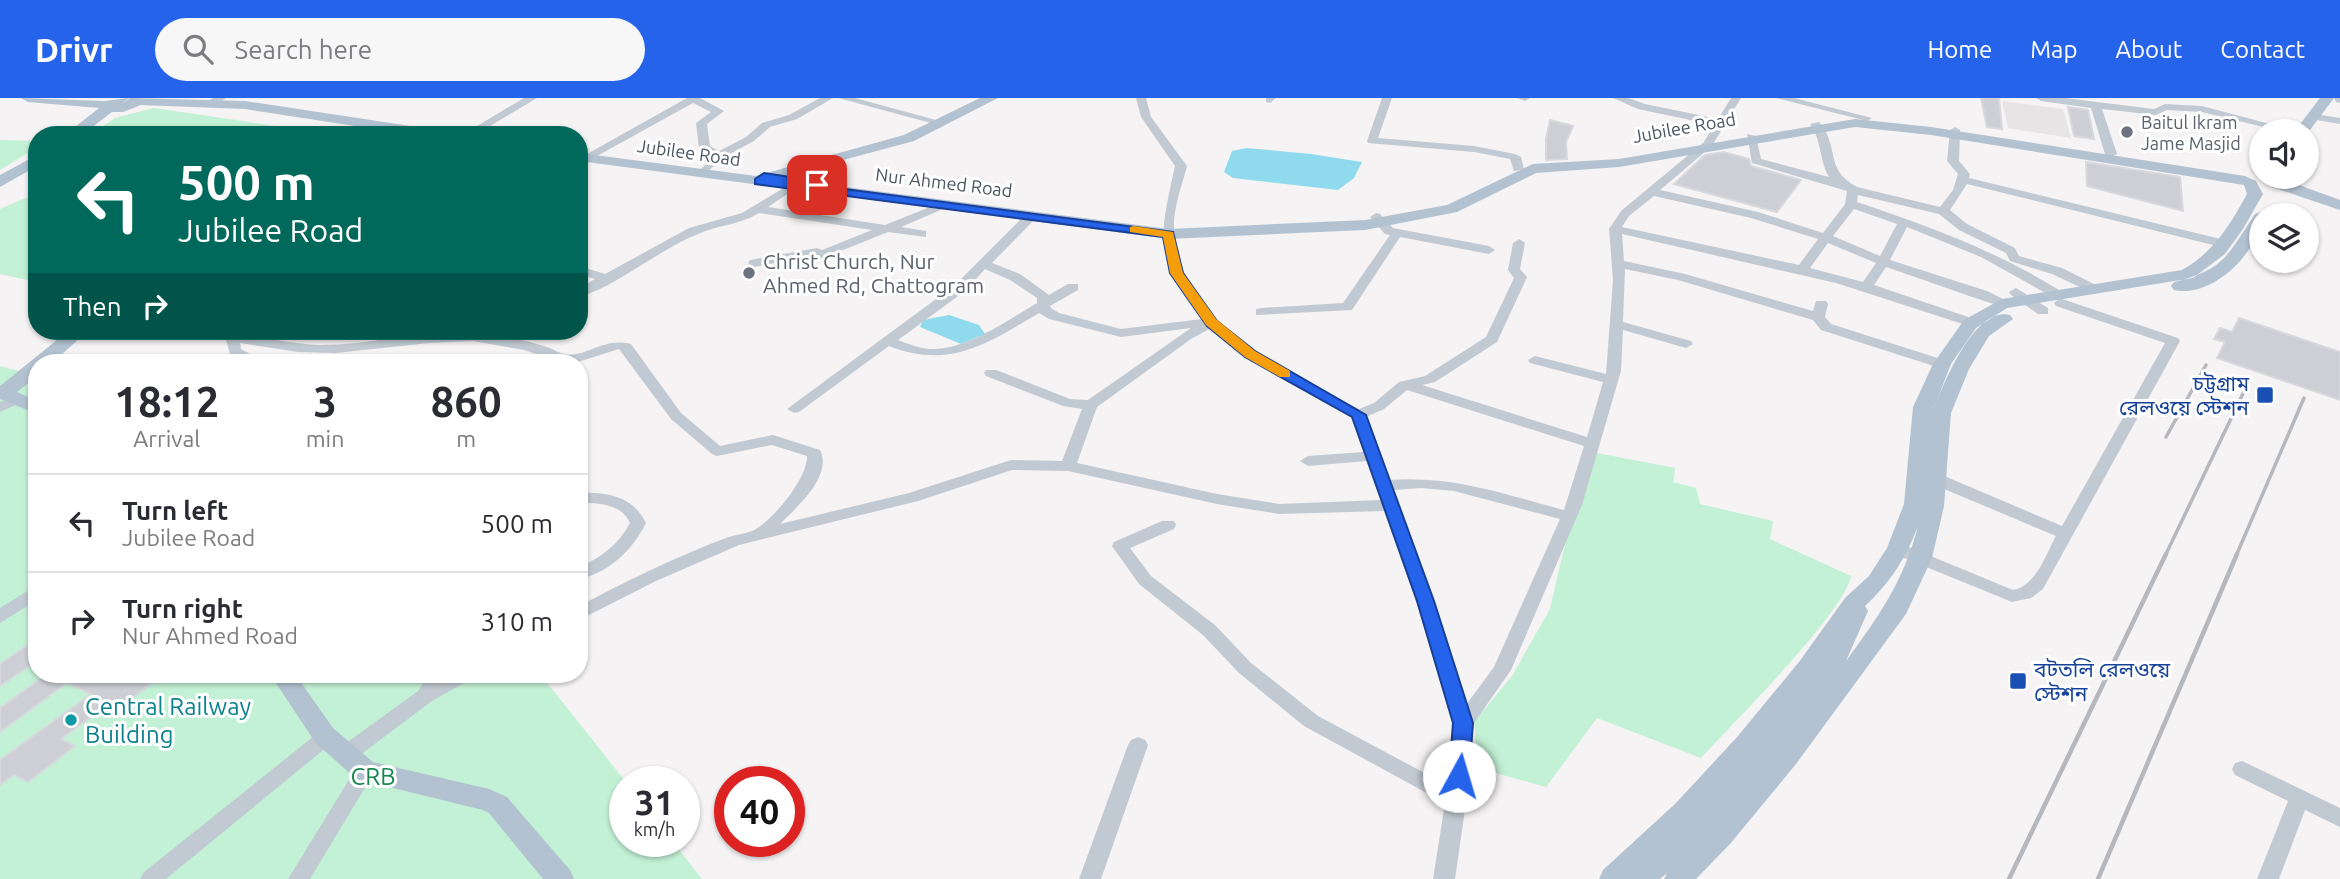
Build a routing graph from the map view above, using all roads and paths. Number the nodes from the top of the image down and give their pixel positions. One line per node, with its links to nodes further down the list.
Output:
1 (28, 98): 17 (main road)
2 (84, 98): 17 (main road)
3 (532, 98): 30 (street)
4 (828, 98): 39 (street)
5 (843, 98): 24 (street)
6 (991, 98): 24 (main road)
7 (1141, 98): 68 (street)
8 (1387, 98): 42 (street)
9 (1618, 98): 25 (street)
10 (1736, 98): 25 (street)
11 (1781, 98): 20 (street)
12 (2041, 98): 18 (street)
13 (2316, 98): 21 (main road)
14 (2327, 98): 19 (main road)
15 (216, 101): 17 (main road); 29 (main road)
16 (2166, 102): 18 (street); 22 (street)
17 (122, 103): 26 (main road); 27 (main road); 28 (main road)
18 (2096, 105): 37 (street)
19 (2315, 117): 23 (street)
20 (1867, 118): 31 (main road); 32 (main road)
21 (2301, 119)
22 (2249, 120)
23 (2340, 121)
24 (942, 123): 46 (main road)
25 (1721, 123): 34 (street)
26 (86, 126)
27 (95, 126)
28 (353, 126)
29 (387, 126)
30 (483, 126)
31 (1818, 126): 32 (main road); 33 (main road); 49 (street)
32 (1955, 132): 37 (main road); 45 (main road); 47 (street)
33 (1752, 138): 34 (main road); 49 (street)
34 (1705, 146): 42 (main road, Jubilee Road); 56 (street); 64 (main road)
35 (588, 152): 39 (street)
36 (588, 154): 41 (main road, Nur Ahmed Road)
37 (2111, 154): 44 (main road)
38 (588, 155): 46 (main road, Jubilee Road)
39 (719, 155): 41 (street)
40 (28, 165): 48 (main road)
41 (707, 169): 46 (main road, Nur Ahmed Road)
42 (1518, 169): 64 (main road, Jubilee Road)
43 (28, 173): 54 (main road)
44 (2249, 178)
45 (2249, 178)
46 (762, 179): 50 (main road, Jubilee Road); 68 (main road, Nur Ahmed Road)
47 (1963, 180): 61 (street); 74 (street)
48 (0, 182)
49 (1840, 184): 55 (street)
50 (792, 186): 59 (main road, Jubilee Road); 60 (street)
51 (2257, 189): 74 (main road)
52 (2283, 189): 62 (main road)
53 (2289, 189): 58 (main road)
54 (0, 190)
55 (1853, 190): 57 (street); 61 (street)
56 (1653, 192): 67 (street); 72 (street)
57 (1851, 204): 65 (street); 72 (street)
58 (2340, 205)
59 (944, 206): 63 (main road, Jubilee Road); 66 (street)
60 (756, 209): 66 (street); 84 (street)
61 (1943, 211): 89 (street)
62 (2340, 211)
63 (1031, 216): 68 (main road, Jubilee Road); 80 (street)
64 (1378, 220): 68 (main road); 69 (street)
65 (1904, 221): 78 (street); 91 (street)
66 (887, 228): 70 (street); 75 (street)
67 (1615, 229): 81 (street); 82 (street)
68 (1172, 231): 95 (street)
69 (1397, 233): 76 (street); 94 (street)
70 (922, 234)
71 (2249, 235): 85 (main road)
72 (1824, 237): 78 (street); 82 (street)
73 (1519, 243): 116 (street)
74 (2225, 244): 85 (main road)
75 (834, 249): 77 (street); 79 (street)
76 (1489, 250)
77 (809, 259)
78 (1882, 261): 87 (street); 90 (street)
79 (754, 263)
80 (983, 264): 92 (street); 103 (street)
81 (1618, 264): 97 (street); 112 (street)
82 (1801, 271): 87 (street)
83 (588, 273): 84 (street)
84 (608, 279): 88 (street)
85 (2178, 281): 89 (main road); 91 (main road)
86 (1073, 287): 92 (street)
87 (1866, 287): 96 (street)
88 (588, 289)
89 (2095, 290): 91 (main road)
90 (2009, 298): 91 (main road); 93 (street); 96 (main road)
91 (2060, 299): 126 (main road); 132 (street)
92 (1044, 303): 95 (street); 103 (street)
93 (2043, 311)
94 (1261, 312)
95 (1211, 323): 119 (street); 121 (street)
96 (1972, 323): 112 (main road)
97 (1617, 324): 104 (street); 115 (street)
98 (68, 340): 106 (main road)
99 (233, 340): 107 (street)
100 (248, 340): 105 (street)
101 (441, 340): 105 (street)
102 (489, 340): 109 (street)
103 (887, 340): 120 (street)
104 (1686, 344)
105 (280, 346): 108 (street)
106 (52, 354)
107 (241, 354)
108 (294, 354)
109 (551, 354)
110 (588, 357): 133 (street)
111 (1535, 360): 115 (street)
112 (1942, 363): 134 (main road)
113 (28, 373): 117 (main road)
114 (991, 373): 119 (street)
115 (1611, 380): 122 (street)
116 (1404, 385): 121 (street); 122 (street)
117 (4, 396): 118 (main road)
118 (28, 405)
119 (1091, 405): 125 (street)
120 (794, 409)
121 (1359, 415): 123 (street)
122 (1591, 443): 130 (street)
123 (1372, 456): 124 (street); 127 (street)
124 (1308, 461)
125 (1068, 466): 129 (street); 133 (street)
126 (1936, 479): 132 (street); 135 (main road)
127 (1384, 486): 129 (street); 130 (street)
128 (588, 498): 136 (street)
129 (1391, 505): 147 (street)
130 (1567, 516): 147 (street)
131 (1168, 525): 152 (street)
132 (2064, 533): 135 (street)
133 (759, 534): 139 (street)
134 (1898, 549): 135 (street); 137 (main road)
135 (1921, 558): 140 (main road)
136 (588, 571)
137 (1862, 596): 142 (main road); 161 (main road)
138 (28, 597): 141 (street)
139 (588, 609)
140 (1894, 614): 142 (main road); 163 (main road)
141 (0, 617)
142 (1858, 636): 162 (main road)
143 (288, 683): 149 (main road)
144 (433, 683): 146 (street)
145 (449, 683): 146 (street)
146 (425, 696): 149 (street)
147 (1463, 723): 152 (street)
148 (1138, 745): 159 (street)
149 (345, 754): 153 (street); 157 (street); 158 (main road)
150 (2242, 769): 151 (street)
151 (2299, 798): 154 (street); 164 (street)
152 (1456, 799): 160 (street)
153 (225, 818): 155 (street); 156 (street)
154 (2340, 818)
155 (134, 879)
156 (151, 879)
157 (299, 879)
158 (561, 879)
159 (1090, 879)
160 (1444, 879)
161 (1613, 879)
162 (1640, 879)
163 (1678, 879)
164 (2268, 879)

